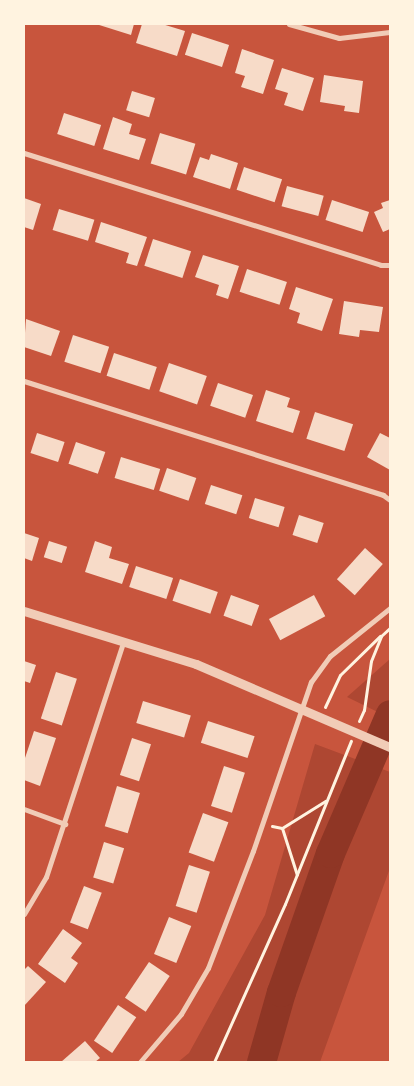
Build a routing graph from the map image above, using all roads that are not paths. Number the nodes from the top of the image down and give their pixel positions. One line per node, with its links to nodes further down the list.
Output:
1 (289, 24): 2 (street)
2 (390, 32)
3 (24, 153): 4 (street)
4 (390, 265)
5 (24, 381): 6 (street)
6 (390, 500)
7 (390, 608): 10 (street)
8 (24, 611): 9 (street)
9 (123, 643): 10 (street); 13 (street)
10 (302, 706): 11 (street); 15 (street)
11 (390, 746)
12 (24, 809): 13 (street)
13 (65, 824): 14 (street)
14 (24, 914)
15 (140, 1062)

